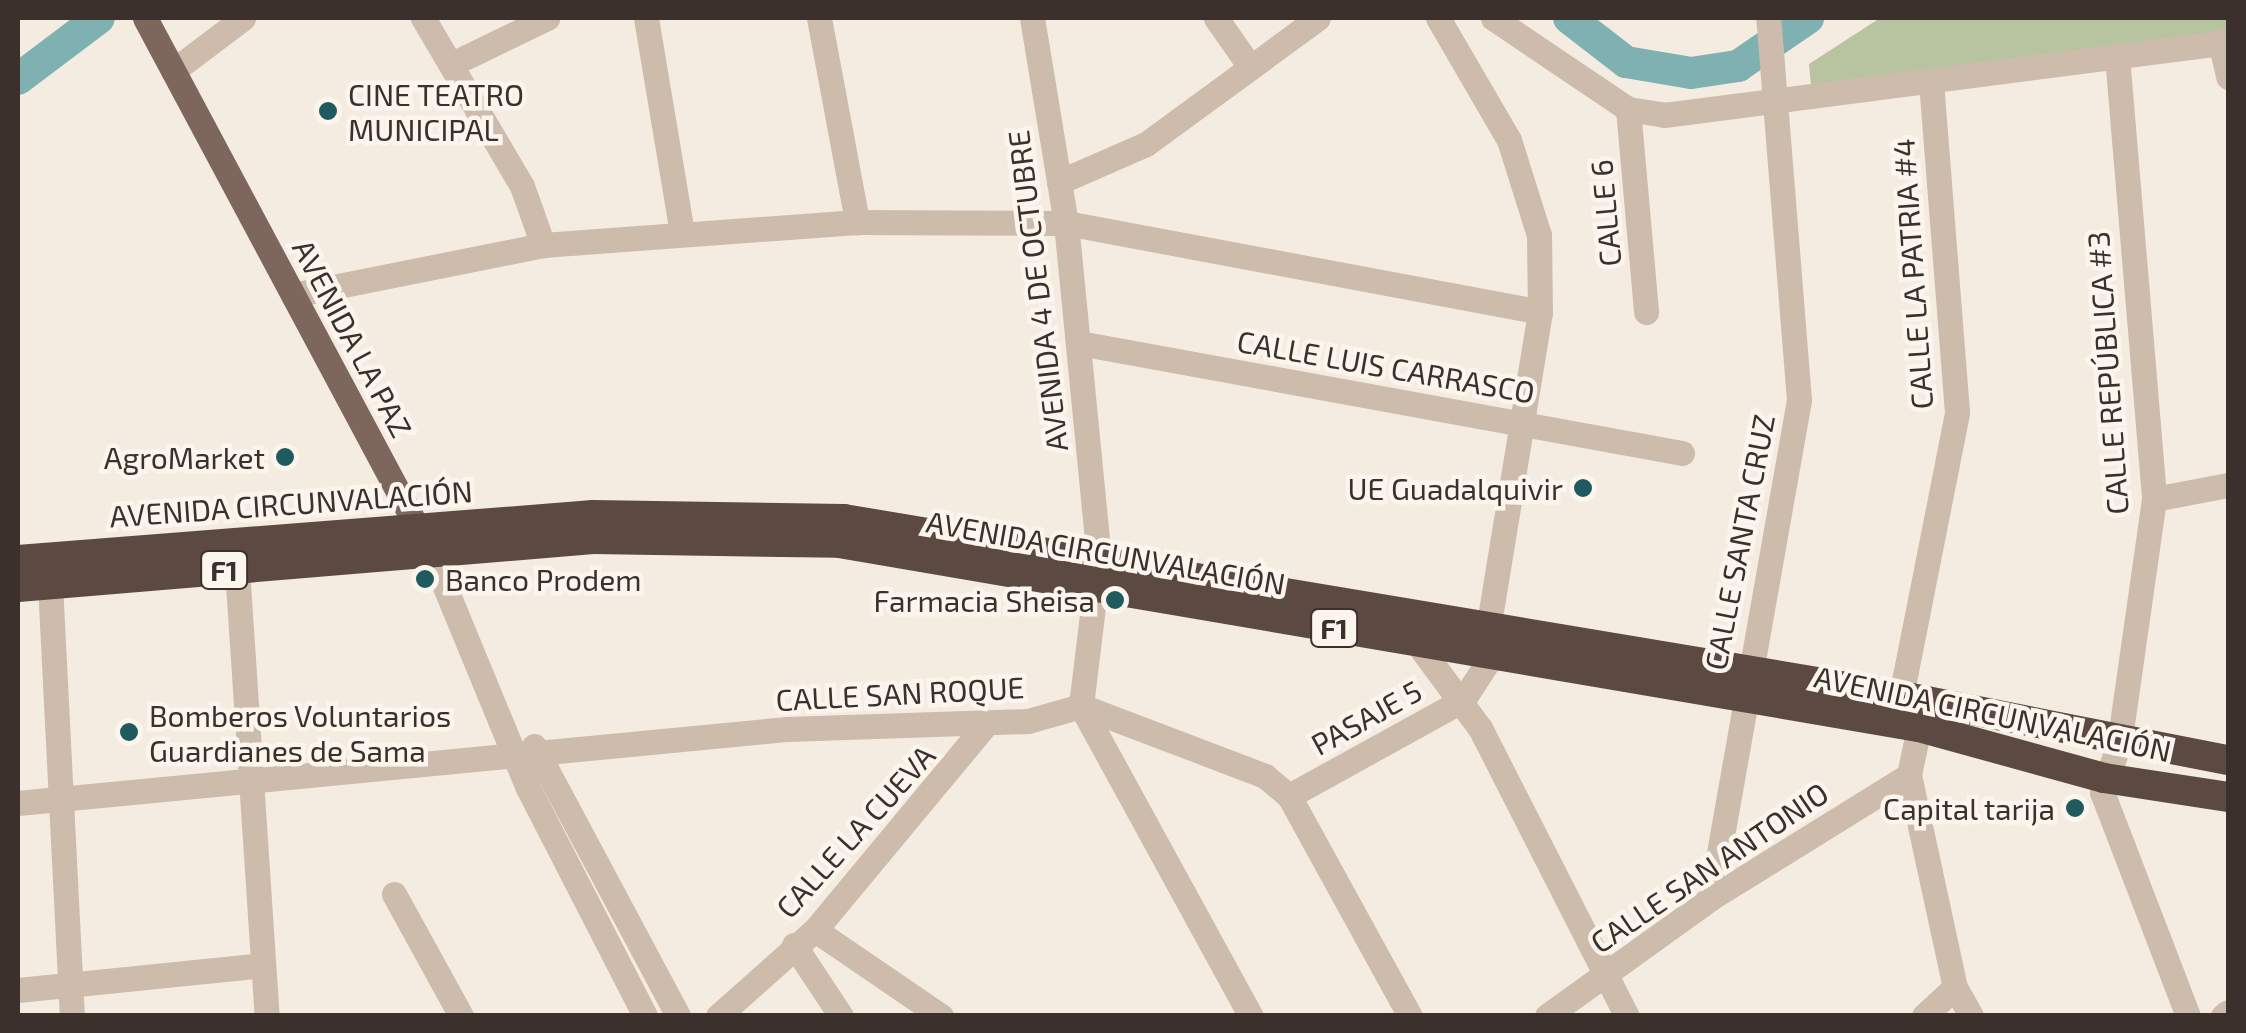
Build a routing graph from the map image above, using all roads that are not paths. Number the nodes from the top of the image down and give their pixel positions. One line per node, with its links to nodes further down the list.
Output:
1 (145, 18): 15 (main road, AVENIDA LA PAZ)
2 (243, 18): 15 (street)
3 (423, 18): 16 (street)
4 (547, 18): 16 (street)
5 (646, 18): 25 (street)
6 (818, 18): 23 (street)
7 (1032, 18): 22 (street, AVENIDA 4 DE OCTUBRE)
8 (1216, 18): 17 (street)
9 (1318, 18): 17 (street)
10 (1438, 18): 28 (street)
11 (1493, 18): 21 (street)
12 (1768, 18): 20 (street, CALLE SANTA CRUZ)
13 (2224, 42): 14 (street); 18 (street)
14 (2117, 56): 19 (street); 34 (street, CALLE REPÚBLICA #3)
15 (167, 60): 27 (main road, AVENIDA LA PAZ)
16 (452, 64): 26 (street)
17 (1248, 64): 22 (street)
18 (2228, 77)
19 (1931, 82): 20 (street); 45 (street, CALLE LA PATRIA #4)
20 (1771, 105): 21 (street); 44 (street, CALLE SANTA CRUZ)
21 (1628, 108): 29 (street, CALLE 6)
22 (1059, 182): 24 (street, AVENIDA 4 DE OCTUBRE)
23 (857, 222): 24 (street); 25 (street)
24 (1066, 223): 28 (street); 30 (street, AVENIDA 4 DE OCTUBRE)
25 (682, 232): 26 (street)
26 (542, 245): 27 (street)
27 (293, 295): 35 (main road, AVENIDA LA PAZ)
28 (1540, 312): 31 (street)
29 (1646, 312)
30 (1079, 343): 31 (street, CALLE LUIS CARRASCO); 38 (street, AVENIDA 4 DE OCTUBRE)
31 (1525, 424): 32 (street, CALLE LUIS CARRASCO); 41 (street)
32 (1682, 453)
33 (2228, 485): 34 (street)
34 (2154, 499): 50 (street, CALLE REPÚBLICA #3)
35 (424, 541): 36 (highway, AVENIDA CIRCUNVALACIÓN / F1); 37 (highway, AVENIDA CIRCUNVALACIÓN / F1); 38 (highway, AVENIDA CIRCUNVALACIÓN / F1); 51 (street, AVENIDA LA PAZ)
36 (18, 560)
37 (237, 569): 39 (highway, AVENIDA CIRCUNVALACIÓN / F1); 55 (street)
38 (1099, 570): 41 (highway, AVENIDA CIRCUNVALACIÓN / F1); 42 (highway, AVENIDA CIRCUNVALACIÓN / F1); 47 (street, AVENIDA 4 DE OCTUBRE)
39 (50, 584): 40 (highway, AVENIDA CIRCUNVALACIÓN / F1); 58 (street)
40 (18, 586)
41 (1489, 625): 44 (highway, AVENIDA CIRCUNVALACIÓN / F1)
42 (1418, 643): 43 (highway, AVENIDA CIRCUNVALACIÓN / F1); 46 (street, PASAJE 5)
43 (1490, 657): 44 (highway, AVENIDA CIRCUNVALACIÓN / F1); 46 (street)
44 (1745, 683): 45 (highway, AVENIDA CIRCUNVALACIÓN / F1); 49 (highway, AVENIDA CIRCUNVALACIÓN / F1); 61 (street, CALLE SANTA CRUZ)
45 (1901, 696): 50 (highway, AVENIDA CIRCUNVALACIÓN / F1)
46 (1463, 700): 56 (street, PASAJE 5); 64 (street)
47 (1081, 706): 48 (street, CALLE SAN ROQUE); 56 (street); 76 (street)
48 (987, 723): 51 (street, CALLE SAN ROQUE); 62 (street, CALLE LA CUEVA)
49 (1919, 727): 53 (street); 54 (highway, AVENIDA CIRCUNVALACIÓN / F1)
50 (2119, 744): 52 (highway, AVENIDA CIRCUNVALACIÓN / F1); 54 (street, CALLE REPÚBLICA #3)
51 (530, 758): 55 (street, CALLE SAN ROQUE); 71 (street, AVENIDA LA PAZ); 72 (street, AVENIDA LA PAZ)
52 (2228, 760)
53 (1908, 775): 61 (street, CALLE SAN ANTONIO); 66 (street)
54 (2104, 778): 57 (highway, AVENIDA CIRCUNVALACIÓN / F1); 82 (street)
55 (246, 781): 58 (street, CALLE SAN ROQUE); 63 (street)
56 (1289, 796): 77 (street)
57 (2228, 797)
58 (56, 800): 59 (street, CALLE SAN ROQUE); 65 (street)
59 (18, 803)
60 (394, 894): 70 (street)
61 (1711, 898): 64 (street, CALLE SAN ANTONIO)
62 (804, 938): 73 (street, CALLE LA CUEVA); 74 (street); 75 (street)
63 (263, 966): 65 (street); 69 (street)
64 (1606, 976): 78 (street, CALLE SAN ANTONIO); 79 (street)
65 (70, 986): 67 (street); 68 (street)
66 (1955, 987): 80 (street); 81 (street)
67 (18, 990)
68 (72, 1016)
69 (267, 1016)
70 (462, 1016)
71 (645, 1016)
72 (678, 1016)
73 (718, 1016)
74 (841, 1016)
75 (941, 1016)
76 (1250, 1016)
77 (1410, 1016)
78 (1547, 1016)
79 (1627, 1016)
80 (1924, 1016)
81 (1971, 1016)
82 (2188, 1016)

